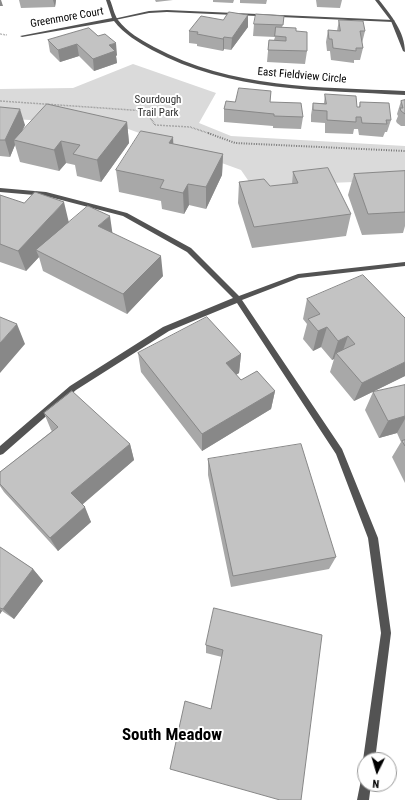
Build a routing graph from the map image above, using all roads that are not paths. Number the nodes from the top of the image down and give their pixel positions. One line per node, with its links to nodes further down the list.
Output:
1 (108, 0): 3 (street, East Fieldview Circle)
2 (377, 0): 4 (street)
3 (115, 19): 4 (street, Greenmore Court); 5 (street, Greenmore Court); 7 (street, East Fieldview Circle)
4 (393, 21): 6 (street)
5 (22, 36)
6 (405, 51)
7 (405, 92)
8 (0, 190): 10 (street)
9 (405, 264): 10 (street)
10 (238, 299): 11 (street); 12 (street)
11 (0, 451)
12 (370, 752)

